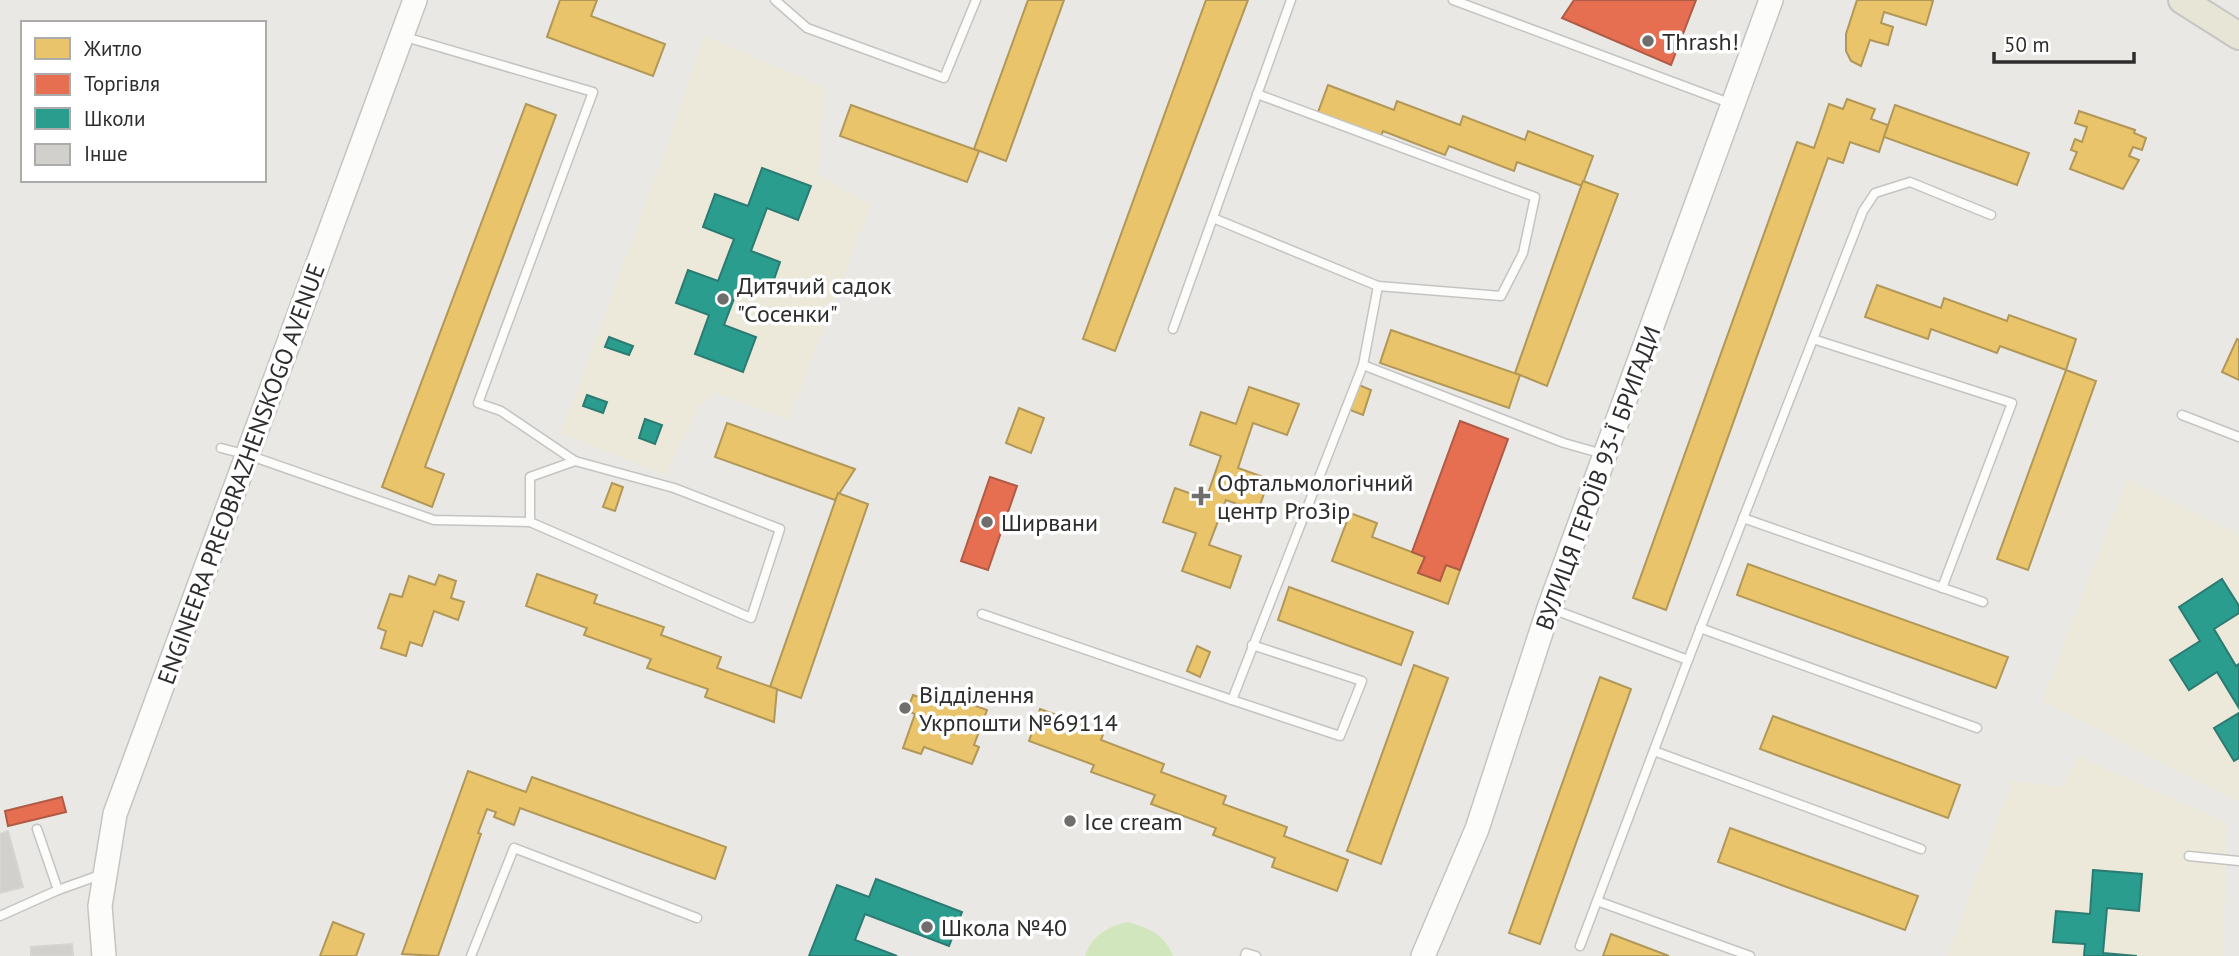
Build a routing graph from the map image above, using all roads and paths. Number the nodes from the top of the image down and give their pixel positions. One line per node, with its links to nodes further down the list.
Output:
1 (415, 0): 8 (street, ENGINEERA PREOBRAZHENSKOGO AVENUE)
2 (775, 0): 3 (lane)
3 (976, 0)
4 (1291, 0): 10 (lane)
5 (1452, 0): 11 (lane)
6 (1771, 0): 11 (street, ВУЛИЦЯ ГЕРОЇВ 93-Ї БРИГАДИ)
7 (2182, 0): 9 (main road)
8 (402, 36): 21 (street, ENGINEERA PREOBRAZHENSKOGO AVENUE); 23 (lane)
9 (2239, 36)
10 (1257, 94): 13 (lane); 14 (lane)
11 (1733, 104): 22 (street, ВУЛИЦЯ ГЕРОЇВ 93-Ї БРИГАДИ)
12 (1991, 215): 16 (lane)
13 (1213, 218): 14 (lane); 15 (lane)
14 (1378, 286): 17 (lane)
15 (1173, 329)
16 (1813, 339): 24 (lane); 26 (lane)
17 (1363, 365): 22 (lane); 31 (lane)
18 (2182, 415): 19 (lane)
19 (2239, 437)
20 (221, 448): 21 (lane)
21 (248, 454): 25 (lane); 40 (street, ENGINEERA PREOBRAZHENSKOGO AVENUE)
22 (1606, 454): 28 (street, ВУЛИЦЯ ГЕРОЇВ 93-Ї БРИГАДИ)
23 (575, 461): 25 (lane); 25 (lane)
24 (1743, 518): 26 (lane); 30 (lane)
25 (530, 523)
26 (1942, 588): 27 (lane)
27 (1983, 602)
28 (1549, 608): 32 (lane); 50 (street, ВУЛИЦЯ ГЕРОЇВ 93-Ї БРИГАДИ)
29 (982, 614): 33 (lane)
30 (1700, 628): 32 (lane); 34 (lane)
31 (1252, 645): 33 (lane); 33 (lane)
32 (1688, 660): 35 (lane)
33 (1231, 700)
34 (1977, 728)
35 (1654, 751): 37 (lane); 42 (lane)
36 (37, 829): 41 (lane)
37 (1921, 849)
38 (2189, 856): 39 (lane)
39 (2239, 861)
40 (105, 873): 41 (lane); 46 (street, ENGINEERA PREOBRAZHENSKOGO AVENUE)
41 (58, 890): 43 (lane)
42 (1597, 901): 45 (lane); 51 (lane)
43 (0, 916)
44 (697, 918): 47 (lane)
45 (1580, 946)
46 (104, 956)
47 (471, 956)
48 (1245, 956): 49 (lane)
49 (1256, 956)
50 (1423, 956)
51 (1750, 956)

